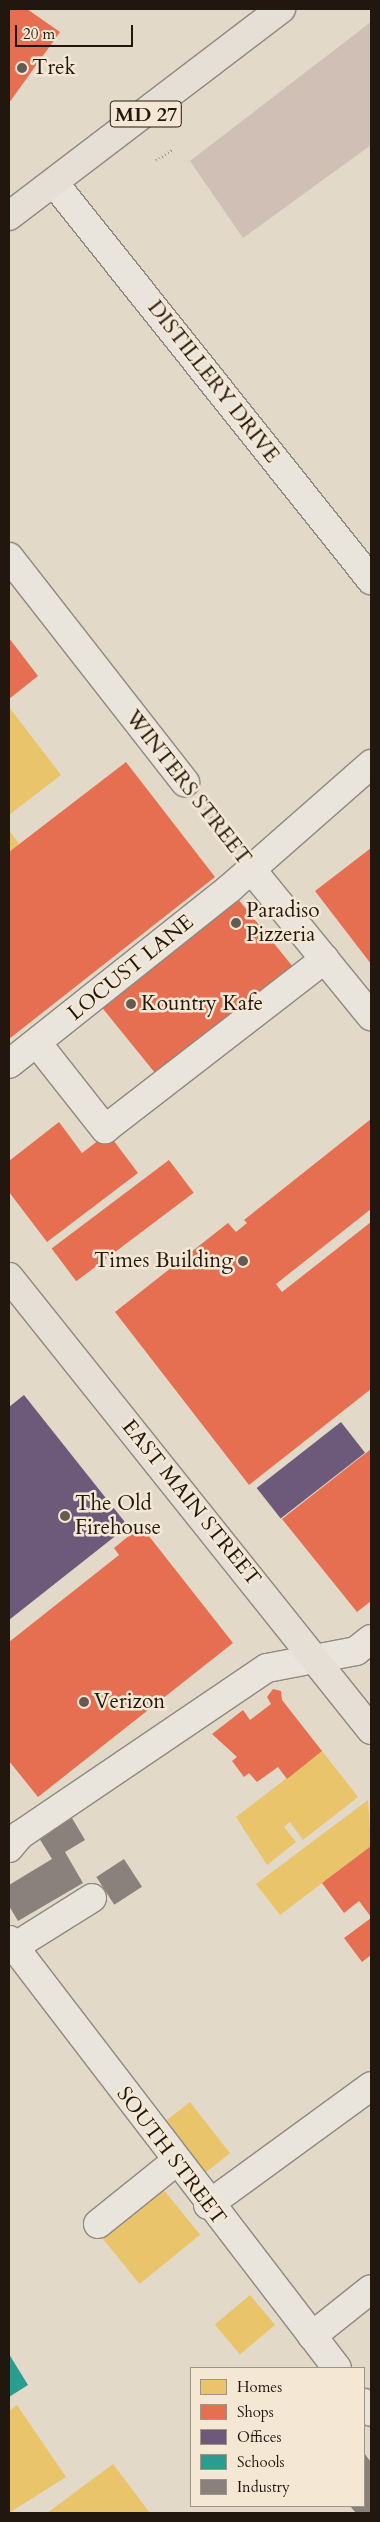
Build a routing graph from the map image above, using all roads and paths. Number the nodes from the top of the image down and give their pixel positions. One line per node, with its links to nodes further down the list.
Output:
1 (281, 9): 4 (main road, MD 27)
2 (172, 150): 3 (path)
3 (156, 160)
4 (55, 184): 5 (main road, MD 27); 7 (street, DISTILLERY DRIVE)
5 (9, 216)
6 (9, 557): 9 (street, WINTERS STREET)
7 (371, 580)
8 (371, 764): 10 (street, LOCUST LANE)
9 (185, 782): 10 (path, WINTERS STREET)
10 (251, 869): 11 (street, WINTERS STREET); 13 (street, LOCUST LANE)
11 (325, 959): 12 (street, WINTERS STREET); 13 (street)
12 (371, 1016)
13 (37, 1043): 14 (street, LOCUST LANE)
14 (9, 1064)
15 (9, 1277): 17 (main road, EAST MAIN STREET)
16 (371, 1639): 17 (street)
17 (316, 1660): 18 (main road, EAST MAIN STREET); 19 (street)
18 (371, 1730)
19 (9, 1848)
20 (92, 1898): 21 (street)
21 (12, 1944): 23 (street, SOUTH STREET)
22 (371, 2086): 24 (street)
23 (175, 2162): 24 (street, SOUTH STREET); 25 (street)
24 (208, 2206): 27 (street, SOUTH STREET)
25 (98, 2224)
26 (371, 2289): 27 (street)
27 (312, 2336): 28 (street, SOUTH STREET)
28 (336, 2367)

